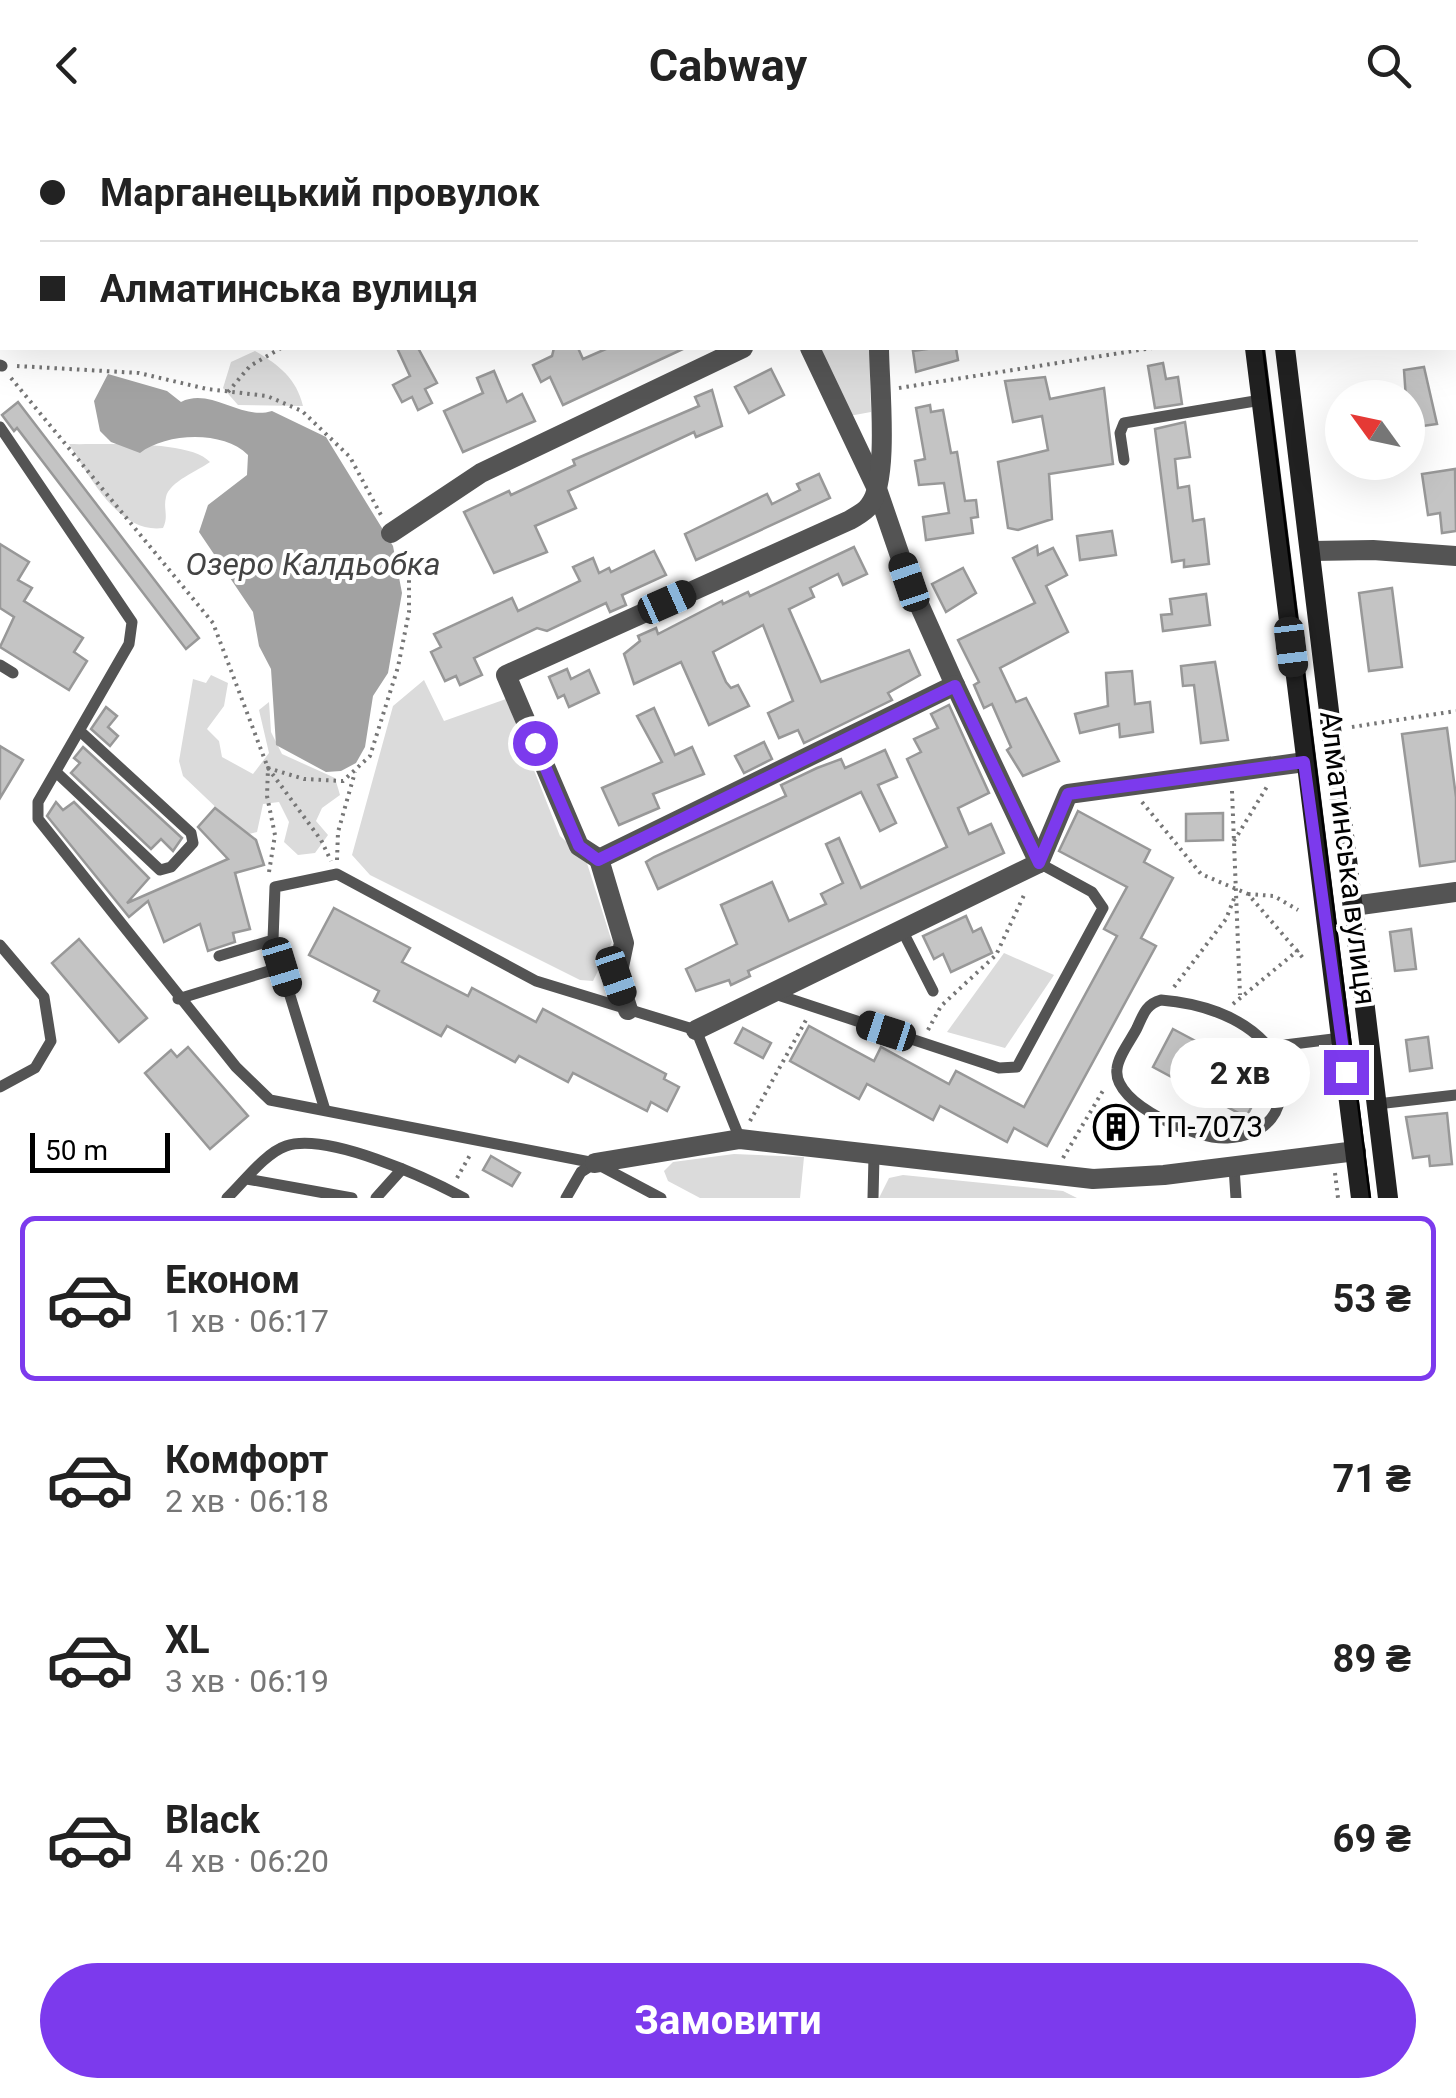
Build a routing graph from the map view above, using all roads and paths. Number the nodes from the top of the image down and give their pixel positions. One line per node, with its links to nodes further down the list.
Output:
1 (278, 350): 10 (path)
2 (740, 350): 15 (street)
3 (811, 350): 14 (street)
4 (878, 350): 9 (street)
5 (1139, 350): 9 (path)
6 (1254, 350): 11 (street, Алматинська вулиця)
7 (1285, 350): 16 (street, Алматинська вулиця)
8 (1, 366): 10 (path); 26 (path)
9 (880, 391): 14 (street)
10 (228, 392): 15 (path)
11 (1261, 400): 13 (lane); 24 (street, Алматинська вулиця)
12 (0, 427): 23 (lane)
13 (1124, 460)
14 (877, 489): 20 (street); 32 (street)
15 (390, 533): 27 (path)
16 (1312, 552): 17 (street); 39 (street, Алматинська вулиця)
17 (1456, 556)
18 (0, 665): 19 (lane)
19 (13, 674)
20 (955, 686): 32 (street); 33 (street)
21 (1456, 711): 22 (path)
22 (1345, 728)
23 (81, 732): 28 (lane); 28 (lane)
24 (1304, 762): 25 (street); 58 (street, Алматинська вулиця)
25 (1280, 765): 29 (street); 31 (path)
26 (268, 768): 27 (path); 34 (path); 35 (path)
27 (356, 770): 34 (path)
28 (56, 772): 52 (lane)
29 (1231, 772): 30 (street); 31 (path)
30 (1120, 786): 33 (street); 36 (path)
31 (1234, 841): 36 (path)
32 (598, 860): 55 (street)
33 (1039, 863): 41 (street); 59 (path); 59 (lane)
34 (337, 874): 35 (lane); 55 (lane)
35 (275, 888): 42 (lane)
36 (1237, 892): 38 (path); 51 (path); 53 (path)
37 (1456, 892): 39 (street)
38 (1248, 894): 40 (path); 45 (path)
39 (1353, 906): 64 (street, Алматинська вулиця)
40 (1298, 910)
41 (902, 930): 49 (lane); 50 (street)
42 (272, 940): 46 (lane); 48 (lane)
43 (0, 944): 62 (lane)
44 (1302, 947): 45 (path)
45 (1295, 952): 47 (path); 51 (path)
46 (220, 956)
47 (1303, 958)
48 (282, 967): 52 (lane); 65 (lane)
49 (933, 991)
50 (773, 993): 54 (lane); 57 (street)
51 (1240, 995): 56 (path)
52 (178, 999): 65 (lane)
53 (1161, 1000): 56 (lane); 61 (lane)
54 (813, 1006): 59 (lane); 66 (path)
55 (628, 1010): 57 (lane)
56 (1224, 1016): 60 (lane)
57 (696, 1030): 66 (lane)
58 (1340, 1038): 60 (lane); 68 (street, Алматинська вулиця)
59 (922, 1043)
60 (1269, 1047): 61 (lane)
61 (1116, 1067): 74 (path)
62 (0, 1087)
63 (1456, 1095): 64 (lane)
64 (1377, 1104): 88 (street, Алматинська вулиця)
65 (326, 1110): 67 (lane)
66 (740, 1139): 69 (street); 70 (street)
67 (478, 1140): 70 (lane); 77 (path)
68 (1356, 1152): 71 (street); 87 (street, Алматинська вулиця)
69 (874, 1156): 74 (street); 84 (lane)
70 (594, 1163): 82 (lane); 83 (lane)
71 (1234, 1167): 76 (street); 85 (lane)
72 (402, 1169): 75 (lane); 77 (lane); 80 (lane)
73 (1335, 1172): 86 (path)
74 (1053, 1175): 76 (street)
75 (248, 1179): 78 (lane); 79 (lane)
76 (1093, 1188)
77 (448, 1194): 81 (lane)
78 (228, 1198)
79 (352, 1198)
80 (376, 1198)
81 (464, 1198)
82 (566, 1198)
83 (661, 1198)
84 (872, 1198)
85 (1236, 1198)
86 (1338, 1198)
87 (1361, 1198)
88 (1388, 1198)

